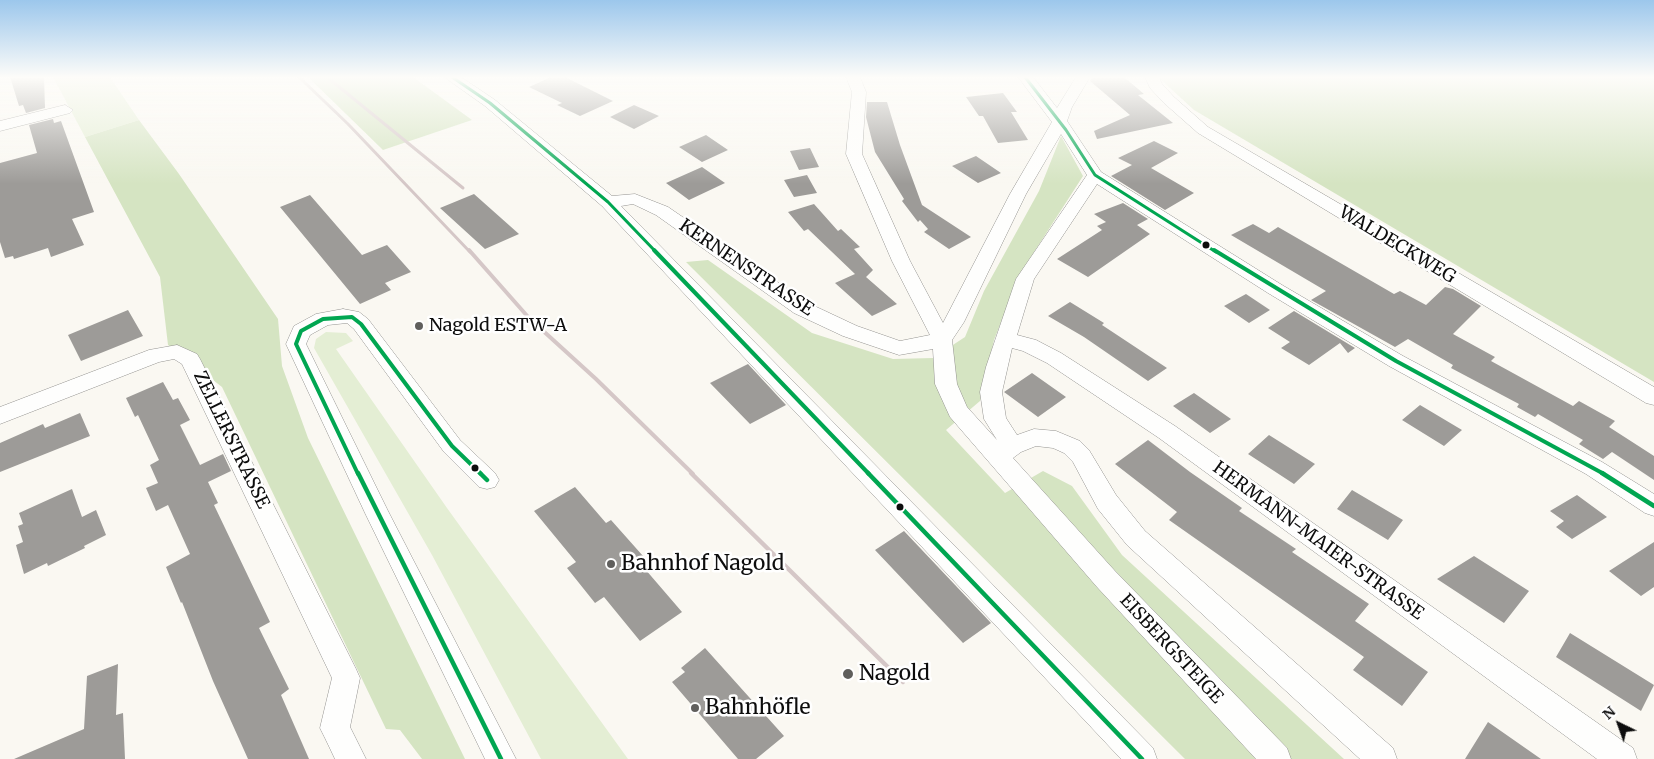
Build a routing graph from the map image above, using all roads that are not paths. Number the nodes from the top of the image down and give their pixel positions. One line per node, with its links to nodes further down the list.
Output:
1 (55, 112): 8 (street)
2 (501, 112): 10 (street)
3 (857, 112): 11 (street)
4 (1052, 112): 7 (street)
5 (1062, 112): 7 (street)
6 (1183, 112): 13 (street, WALDECKWEG)
7 (1058, 123): 9 (street); 11 (street)
8 (0, 126)
9 (1095, 176): 12 (street, EISBERGSTEIGE); 17 (street)
10 (608, 202): 11 (street, KERNENSTRASSE); 20 (street)
11 (942, 340): 15 (street, EISBERGSTEIGE)
12 (1005, 340): 15 (street, EISBERGSTEIGE); 23 (street, HERMANN-MAIER-STRASSE)
13 (1654, 397)
14 (0, 416): 18 (street, ZELLERSTRASSE)
15 (1006, 452): 21 (street, EISBERGSTEIGE); 22 (street)
16 (487, 480): 19 (street)
17 (1654, 506)
18 (351, 759)
19 (501, 759)
20 (1142, 759)
21 (1276, 759)
22 (1382, 759)
23 (1622, 759)

